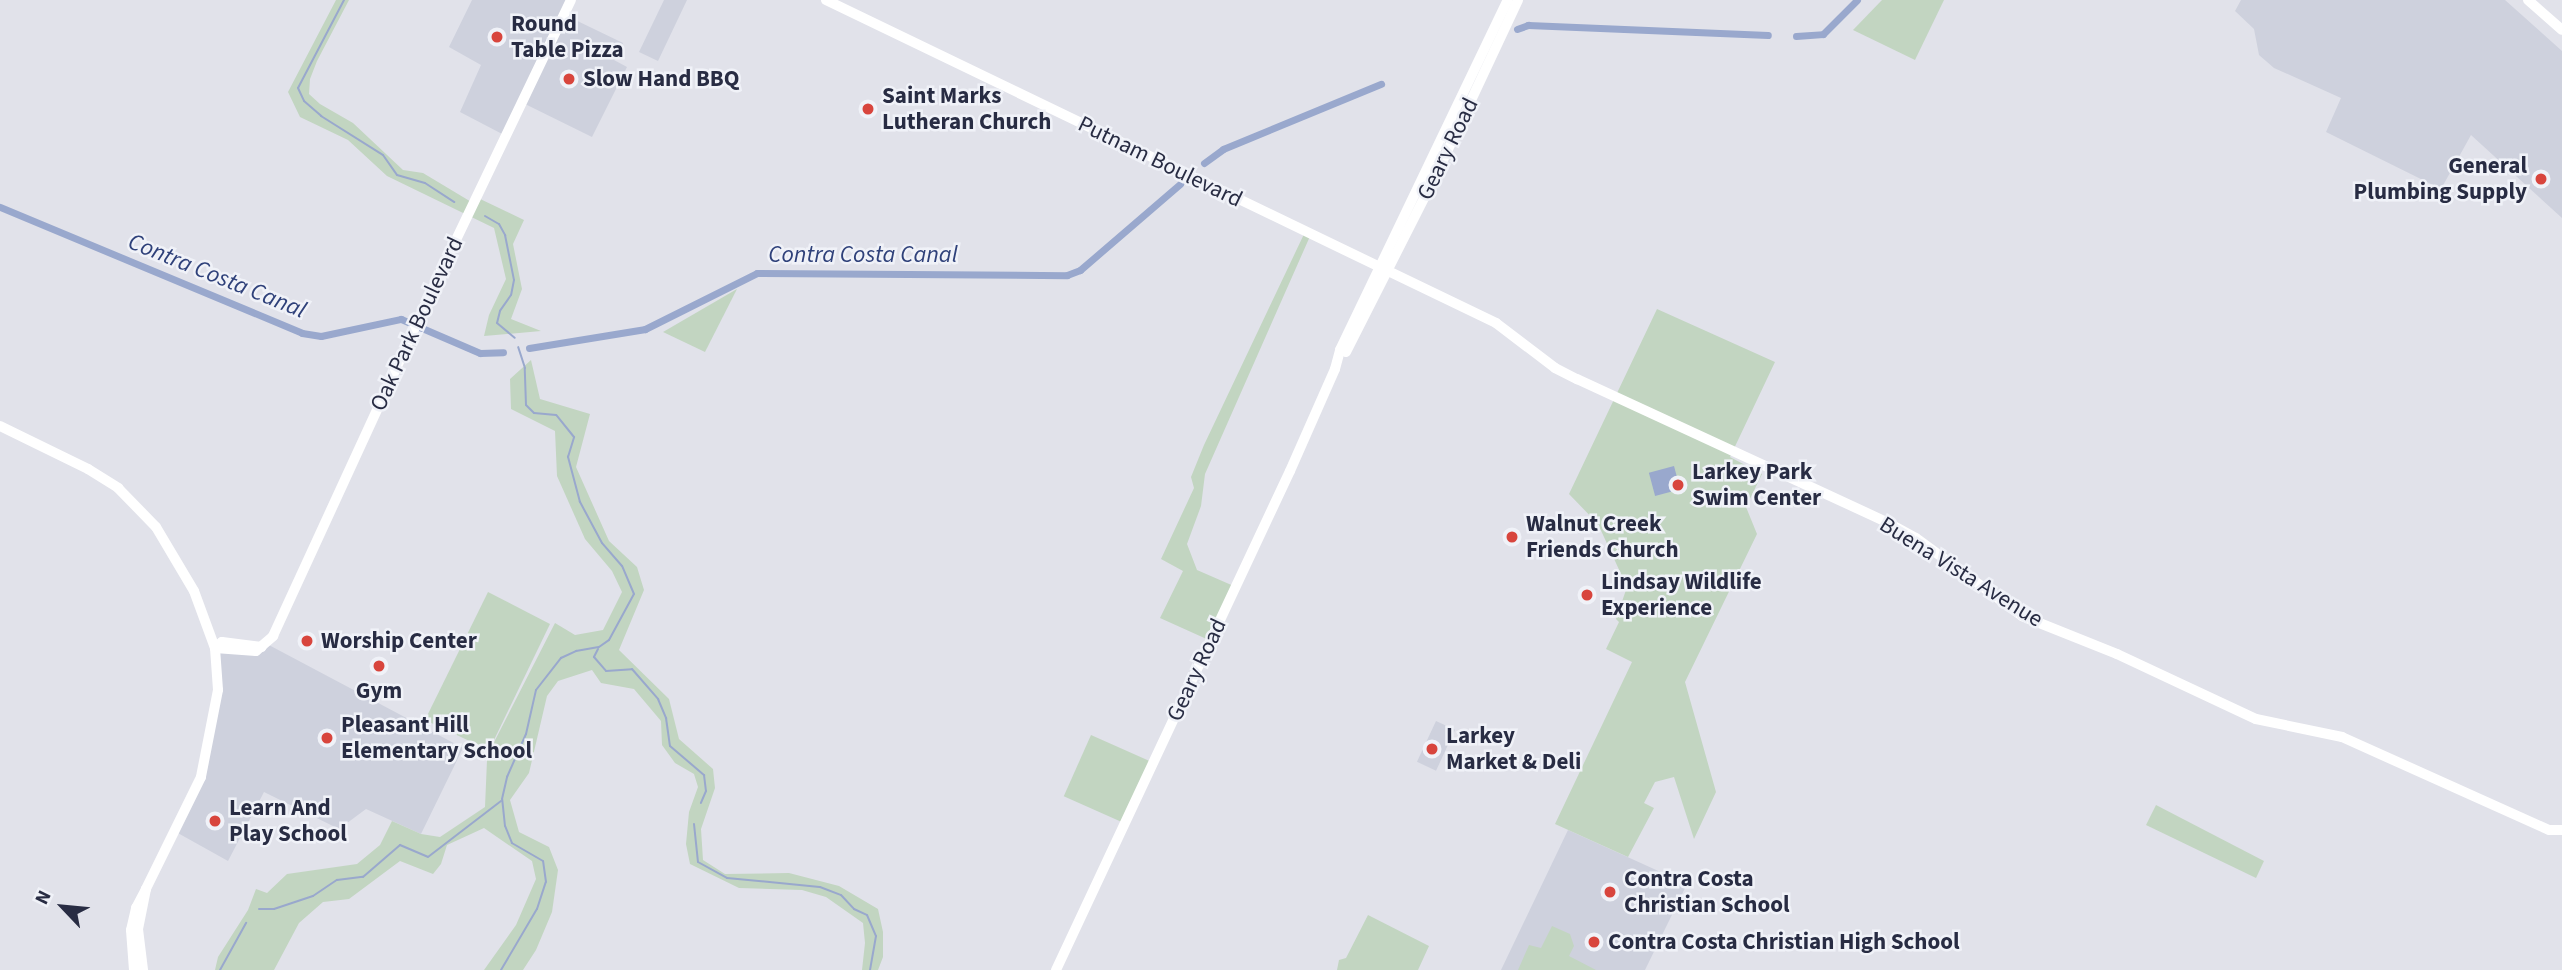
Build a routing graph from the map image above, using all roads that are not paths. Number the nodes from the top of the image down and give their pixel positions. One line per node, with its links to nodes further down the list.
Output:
1 (571, 0): 9 (street, Oak Park Boulevard)
2 (827, 0): 7 (street, Putnam Boulevard)
3 (1508, 0): 7 (street, Geary Road)
4 (1518, 0): 7 (street, Geary Road)
5 (2528, 0): 6 (street)
6 (2562, 30)
7 (1384, 269): 10 (street, Buena Vista Avenue); 14 (street, Geary Road)
8 (0, 426): 9 (street)
9 (215, 649): 11 (street)
10 (2562, 830)
11 (146, 889): 12 (street); 13 (street)
12 (134, 970)
13 (143, 970)
14 (1056, 970)

